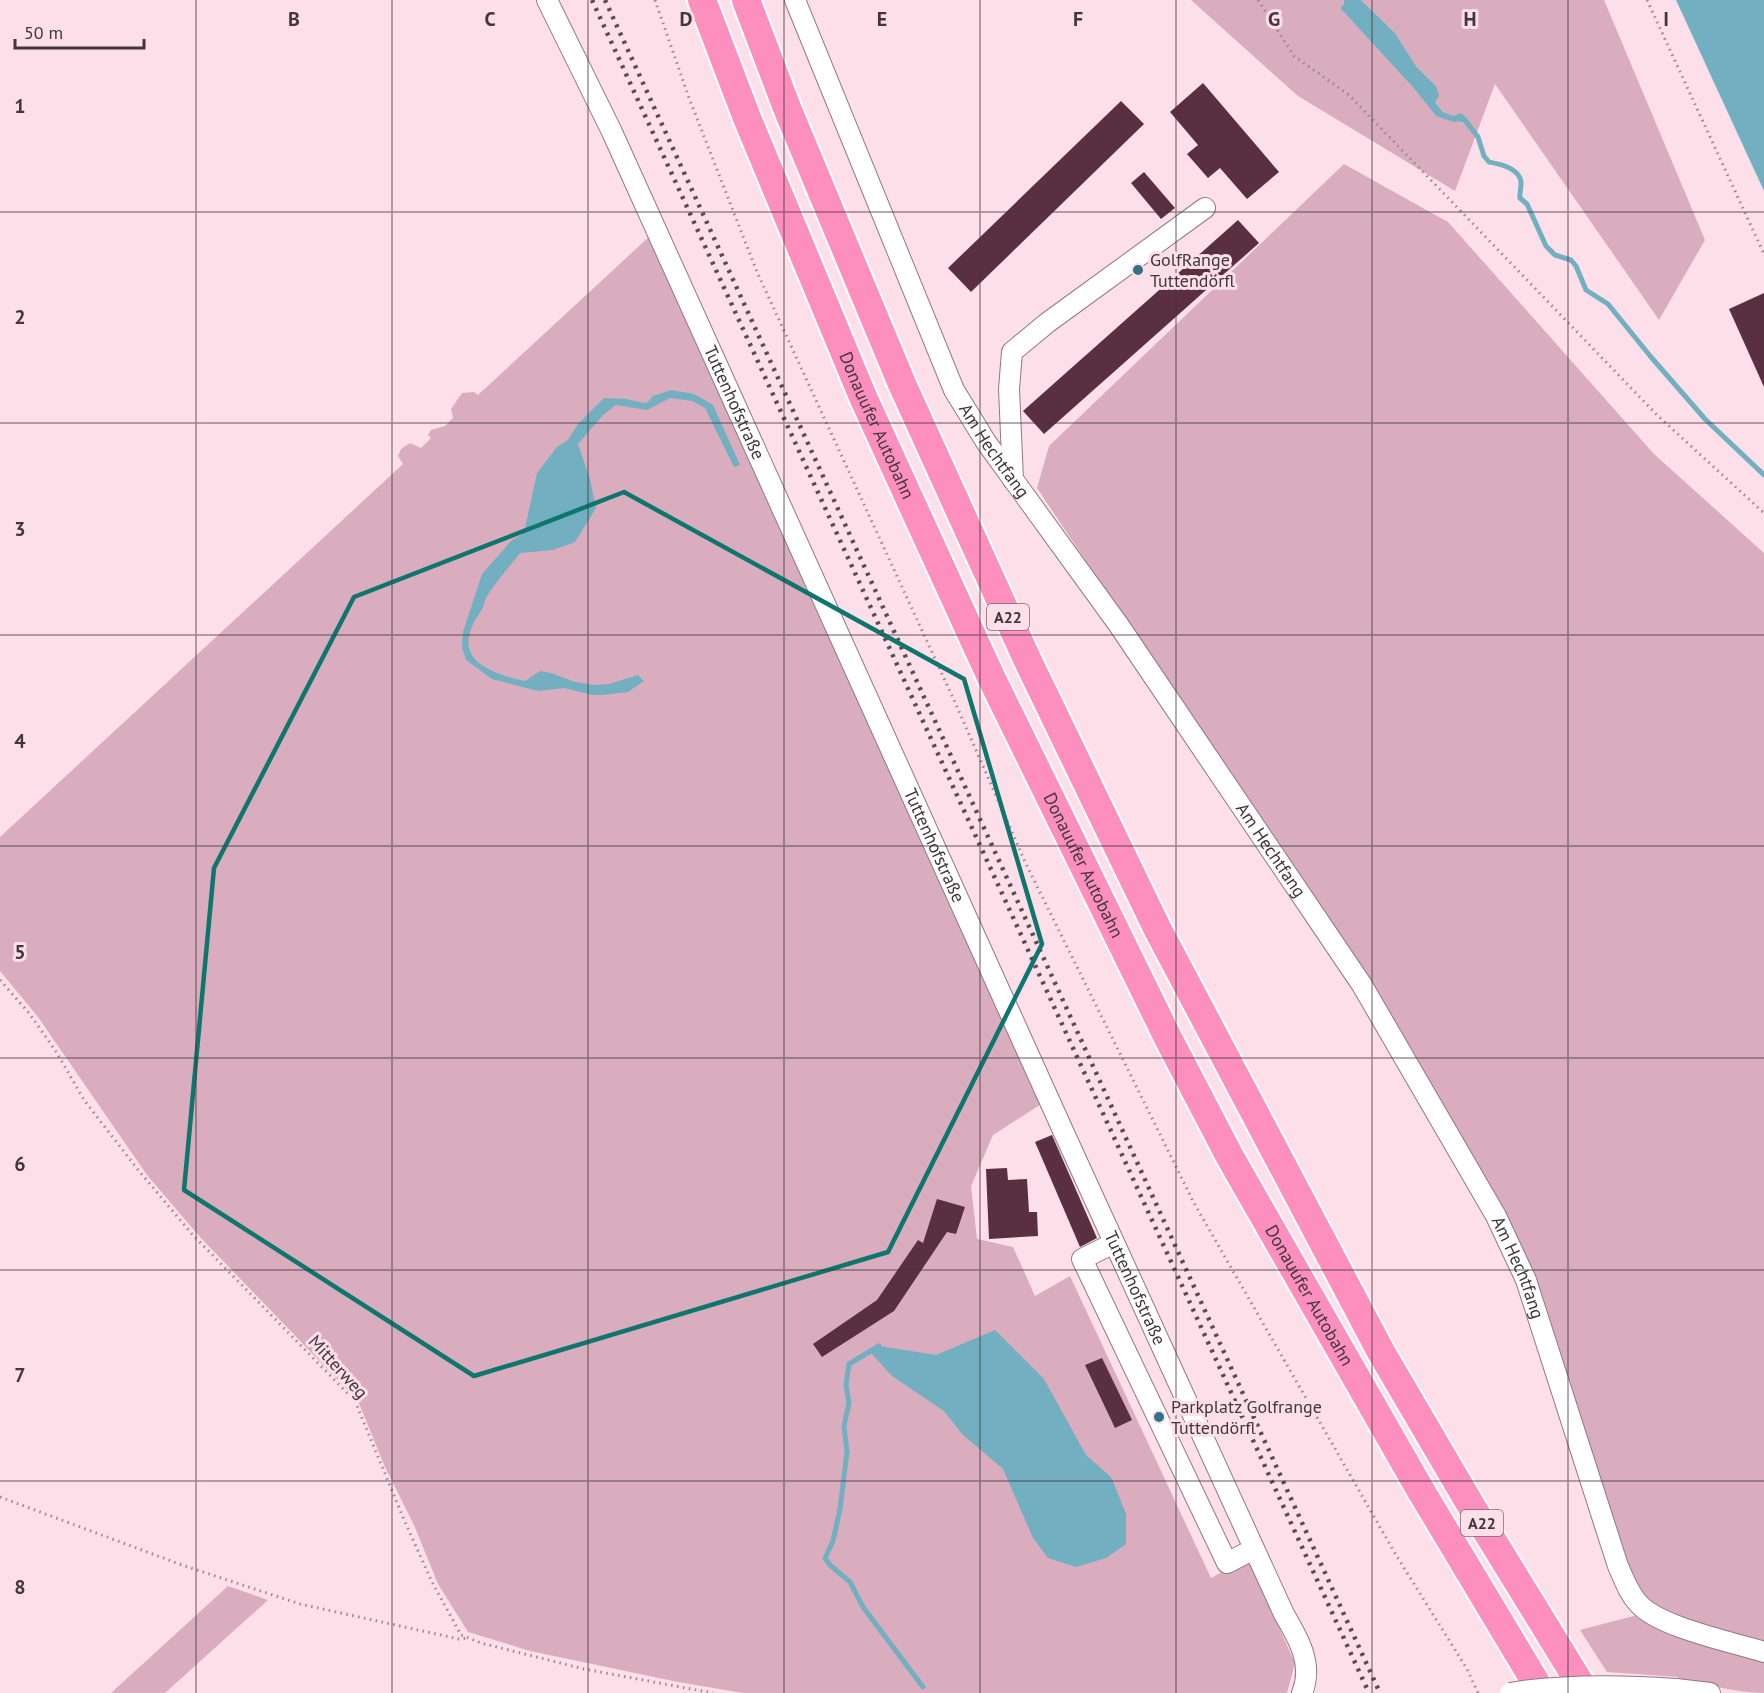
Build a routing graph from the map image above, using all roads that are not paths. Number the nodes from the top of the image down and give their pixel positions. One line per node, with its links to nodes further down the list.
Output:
1 (547, 0): 7 (street, Tuttenhofstraße)
2 (702, 0): 12 (highway, Donauufer Autobahn / A22)
3 (746, 0): 13 (highway, Donauufer Autobahn / A22)
4 (795, 0): 6 (street, Am Hechtfang)
5 (1205, 207): 6 (street)
6 (1014, 480): 9 (street, Am Hechtfang)
7 (1114, 1243): 8 (street, Tuttenhofstraße); 8 (street)
8 (1254, 1549): 10 (street, Tuttenhofstraße)
9 (1764, 1652)
10 (1302, 1693)
11 (1510, 1693): 14 (street, bridge)
12 (1542, 1693)
13 (1586, 1693)
14 (1710, 1693)

